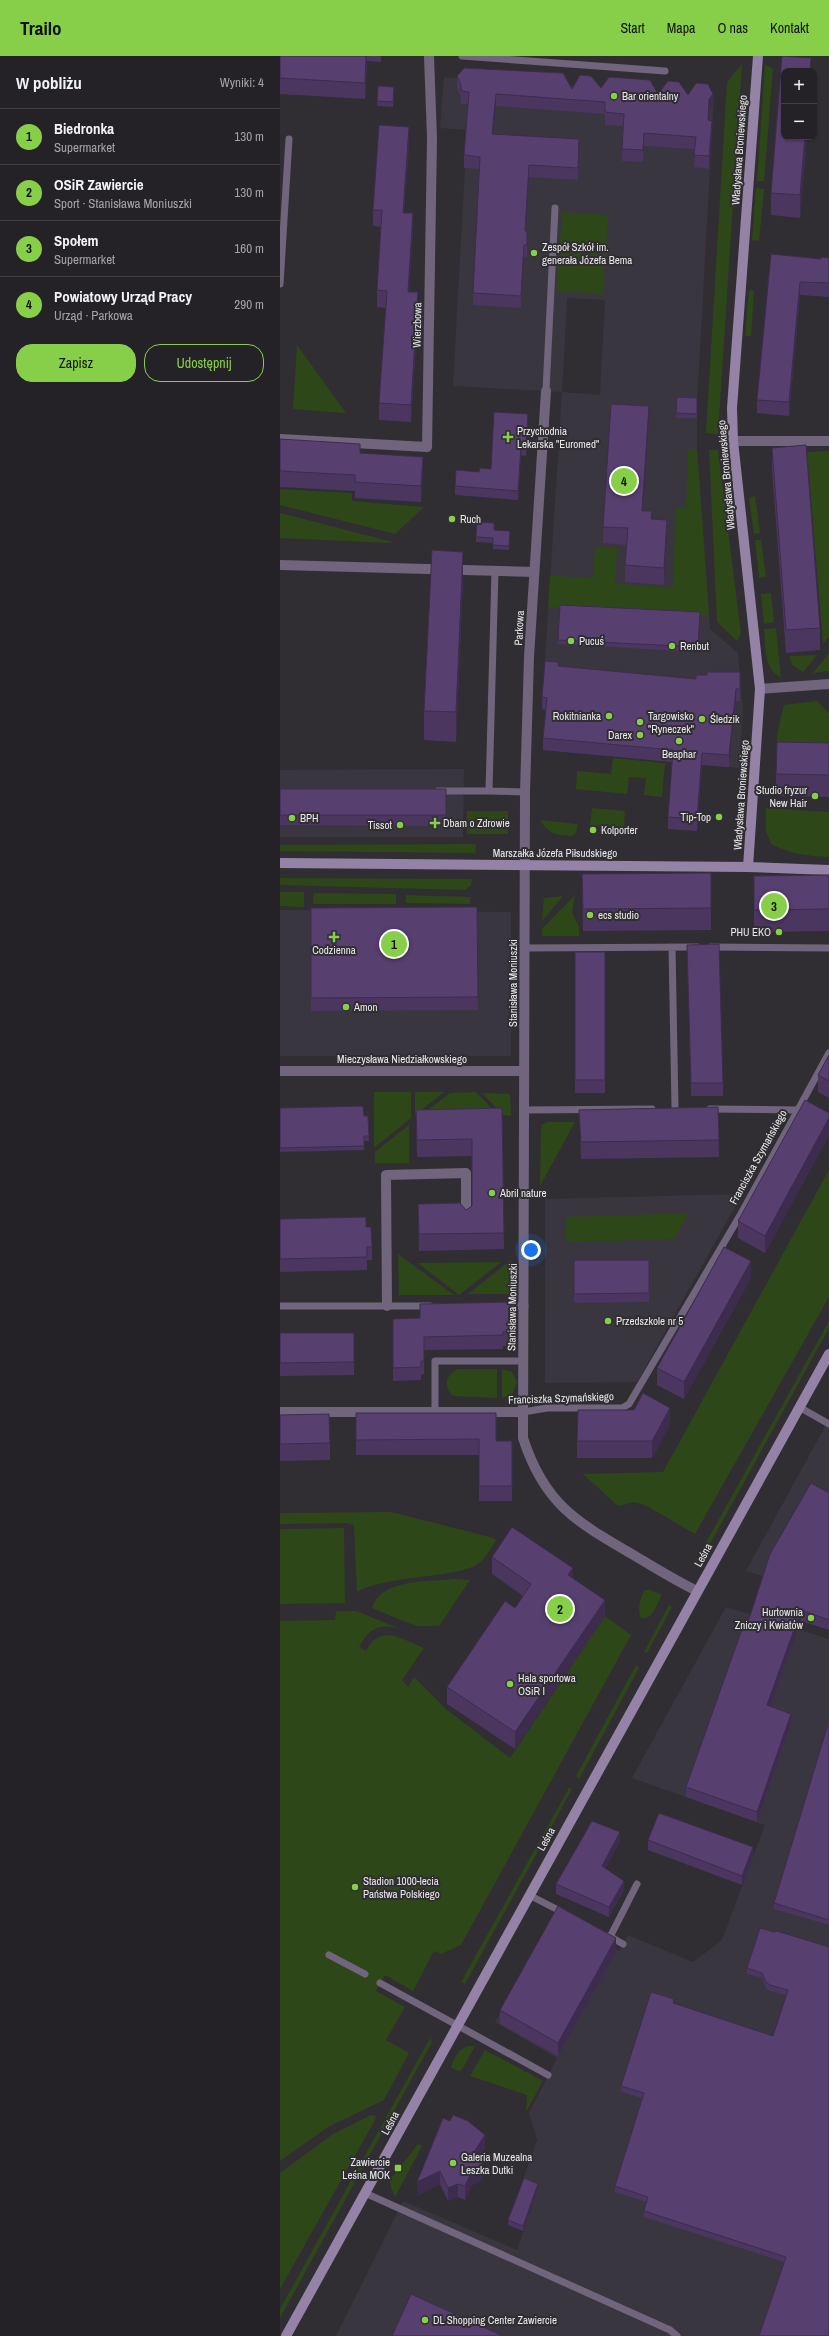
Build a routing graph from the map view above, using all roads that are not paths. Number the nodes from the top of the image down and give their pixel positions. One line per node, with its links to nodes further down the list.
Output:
1 (429, 56): 10 (street, Wierzbowa)
2 (462, 56): 4 (lane)
3 (758, 56): 11 (street, Władysława Broniewskiego)
4 (493, 57): 5 (lane)
5 (665, 70)
6 (289, 139): 8 (lane)
7 (556, 208): 9 (lane)
8 (280, 284)
9 (546, 391): 15 (street, Parkowa)
10 (280, 439)
11 (733, 441): 12 (street); 17 (street, Władysława Broniewskiego)
12 (829, 441)
13 (280, 565): 14 (street)
14 (495, 571): 15 (street); 19 (lane)
15 (534, 572): 20 (street, Parkowa)
16 (829, 684): 17 (street)
17 (760, 689): 23 (street, Władysława Broniewskiego)
18 (427, 791): 19 (lane)
19 (490, 791): 20 (lane)
20 (525, 792): 22 (street, Parkowa)
21 (280, 863): 22 (street, Marszałka Józefa Piłsudskiego)
22 (524, 865): 23 (street, Marszałka Józefa Piłsudskiego); 26 (street, Stanisława Moniuszki)
23 (748, 867): 24 (street, Marszałka Józefa Piłsudskiego)
24 (829, 870)
25 (672, 947): 26 (lane); 27 (lane); 32 (lane)
26 (526, 948): 30 (street, Stanisława Moniuszki)
27 (829, 948)
28 (829, 1053): 35 (lane, Franciszka Szymańskiego)
29 (280, 1071): 30 (street, Mieczysława Niedziałkowskiego)
30 (524, 1071): 34 (street, Stanisława Moniuszki)
31 (660, 1108): 34 (lane)
32 (668, 1108)
33 (698, 1109): 35 (lane)
34 (524, 1110): 41 (street, Stanisława Moniuszki)
35 (797, 1110): 47 (lane, Franciszka Szymańskiego)
36 (466, 1220): 38 (street)
37 (280, 1306): 38 (lane)
38 (387, 1306): 39 (lane)
39 (434, 1306)
40 (498, 1306): 41 (lane)
41 (525, 1306): 43 (street, Stanisława Moniuszki)
42 (829, 1354): 44 (street, Leśna)
43 (524, 1361): 45 (lane); 47 (street, Stanisława Moniuszki)
44 (799, 1407): 48 (lane); 49 (street, Leśna)
45 (435, 1411): 46 (street, Franciszka Szymańskiego); 47 (street, Franciszka Szymańskiego)
46 (280, 1412)
47 (523, 1412): 49 (street, Stanisława Moniuszki)
48 (829, 1424)
49 (697, 1591): 51 (street, Leśna)
50 (637, 1884): 54 (lane)
51 (529, 1895): 52 (lane); 59 (street, Leśna)
52 (575, 1919)
53 (601, 1932): 54 (lane)
54 (610, 1937): 55 (lane)
55 (623, 1944)
56 (328, 1955): 57 (lane)
57 (365, 1974)
58 (380, 1983): 59 (lane)
59 (457, 2025): 60 (lane); 61 (street, Leśna)
60 (548, 2075)
61 (365, 2193): 62 (street, Leśna); 63 (lane)
62 (286, 2336)
63 (677, 2336)

